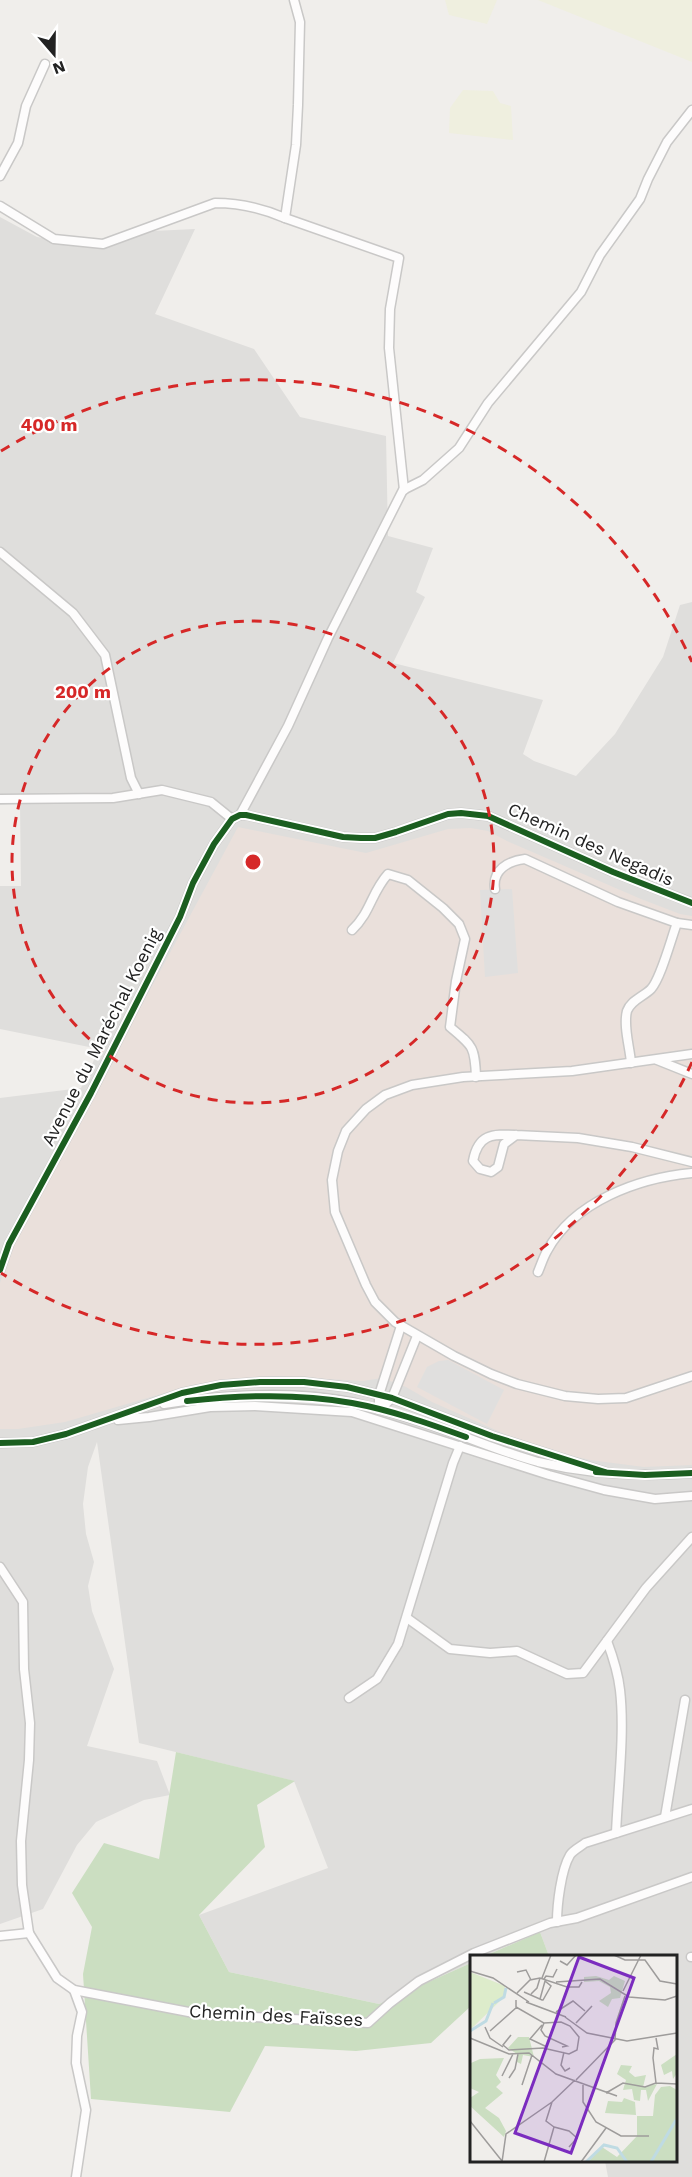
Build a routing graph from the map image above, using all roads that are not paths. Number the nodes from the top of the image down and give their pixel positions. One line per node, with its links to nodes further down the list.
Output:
1 (294, 0): 6 (street)
2 (45, 64): 4 (street)
3 (692, 110): 7 (street)
4 (0, 176)
5 (0, 206): 6 (street)
6 (285, 218): 7 (street)
7 (404, 490): 11 (street, Avenue du Maréchal Koenig)
8 (0, 552): 9 (street)
9 (139, 794): 10 (street); 11 (street)
10 (0, 799)
11 (236, 817): 13 (street, Chemin des Negadis); 25 (street, Avenue du Maréchal Koenig)
12 (495, 890): 14 (street)
13 (692, 903)
14 (677, 923): 15 (street); 19 (street)
15 (692, 925)
16 (352, 930): 21 (street)
17 (692, 1054): 18 (street)
18 (656, 1060): 19 (street); 20 (street)
19 (631, 1063): 21 (street)
20 (692, 1074)
21 (476, 1077): 27 (street)
22 (516, 1135): 22 (street); 23 (street)
23 (692, 1162)
24 (692, 1173): 26 (street)
25 (0, 1270)
26 (538, 1272)
27 (401, 1326): 28 (street); 30 (street)
28 (417, 1336): 29 (street); 31 (street)
29 (692, 1376)
30 (379, 1395): 31 (street); 32 (street); 33 (street)
31 (392, 1398): 33 (street); 37 (street)
32 (149, 1406): 33 (street); 34 (street)
33 (379, 1410): 37 (street)
34 (103, 1422): 35 (street); 36 (street)
35 (0, 1443)
36 (460, 1446): 39 (street); 42 (street)
37 (606, 1472): 38 (street)
38 (692, 1473)
39 (692, 1496)
40 (692, 1537): 43 (street)
41 (0, 1567): 51 (street)
42 (407, 1618): 43 (street); 44 (street)
43 (607, 1641): 48 (street)
44 (349, 1698)
45 (685, 1700): 47 (street)
46 (692, 1809): 47 (street)
47 (665, 1817): 48 (street)
48 (616, 1833): 50 (street)
49 (692, 1877): 50 (street, Chemin des Faïsses)
50 (557, 1922): 54 (street, Chemin des Faïsses)
51 (29, 1934): 52 (street); 55 (street)
52 (0, 1936)
53 (470, 1955): 55 (street, Chemin des Faïsses)
54 (470, 1955)
55 (74, 1990): 56 (street)
56 (76, 2177)

